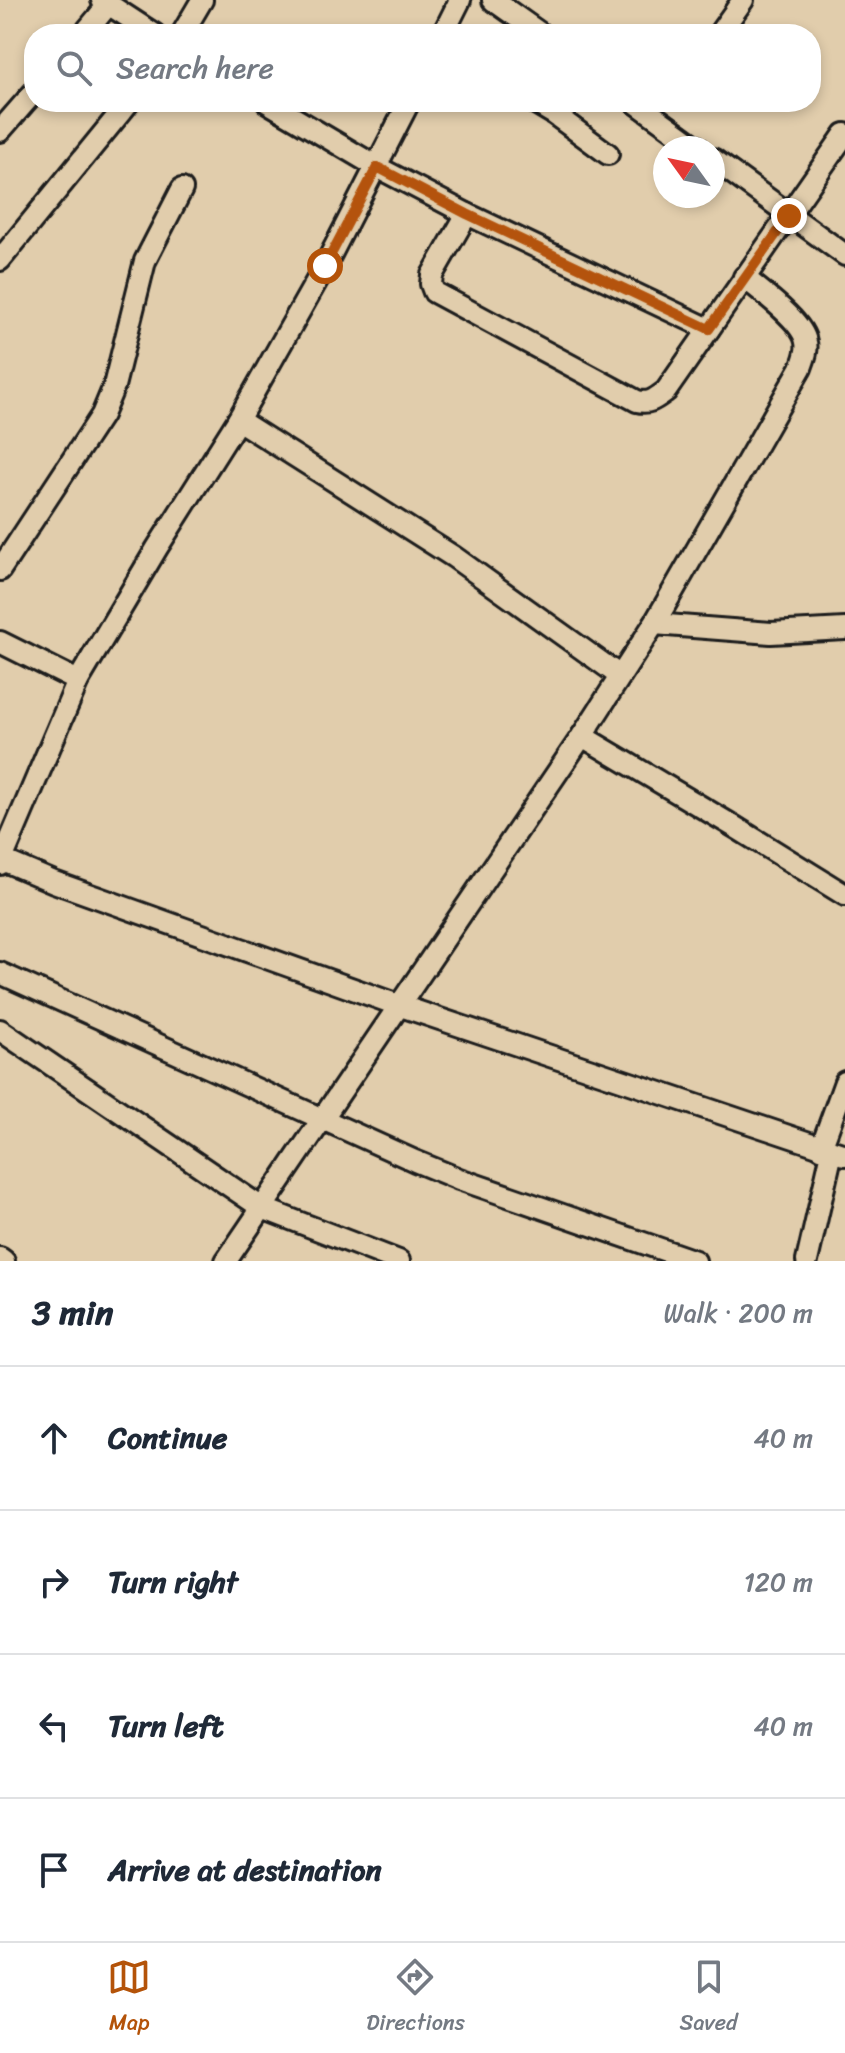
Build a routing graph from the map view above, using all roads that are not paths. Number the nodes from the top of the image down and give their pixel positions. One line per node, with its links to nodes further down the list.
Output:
1 (202, 0): 8 (street)
2 (460, 0): 9 (street)
3 (493, 0): 10 (street)
4 (743, 0): 11 (street)
5 (105, 3): 6 (street); 7 (street)
6 (91, 24)
7 (138, 24)
8 (188, 24)
9 (448, 24)
10 (527, 24)
11 (726, 24)
12 (24, 103): 18 (street)
13 (121, 112): 28 (street)
14 (284, 112): 22 (street)
15 (404, 112): 22 (street)
16 (551, 112): 21 (street)
17 (649, 112): 20 (street)
18 (0, 131)
19 (845, 134): 26 (street)
20 (682, 136)
21 (608, 154)
22 (377, 167): 25 (street); 31 (street)
23 (725, 168): 26 (street)
24 (182, 189): 32 (street)
25 (467, 214): 30 (street); 30 (street)
26 (789, 216): 27 (street); 29 (street)
27 (845, 255)
28 (0, 260)
29 (744, 277): 30 (street); 33 (street)
30 (709, 329)
31 (238, 420): 36 (street); 37 (street)
32 (0, 570)
33 (654, 624): 34 (street); 36 (street)
34 (845, 629)
35 (0, 642): 37 (street)
36 (620, 676): 38 (street)
37 (78, 681): 39 (street)
38 (582, 736): 40 (street); 42 (street)
39 (1, 861): 42 (street)
40 (845, 895)
41 (0, 973): 45 (street)
42 (398, 1005): 45 (street); 46 (street)
43 (0, 1030): 47 (street)
44 (845, 1082): 46 (street)
45 (321, 1119): 47 (street); 50 (street)
46 (833, 1152): 51 (street)
47 (262, 1208): 48 (street); 49 (street)
48 (226, 1261)
49 (399, 1261)
50 (695, 1261)
51 (807, 1261)

